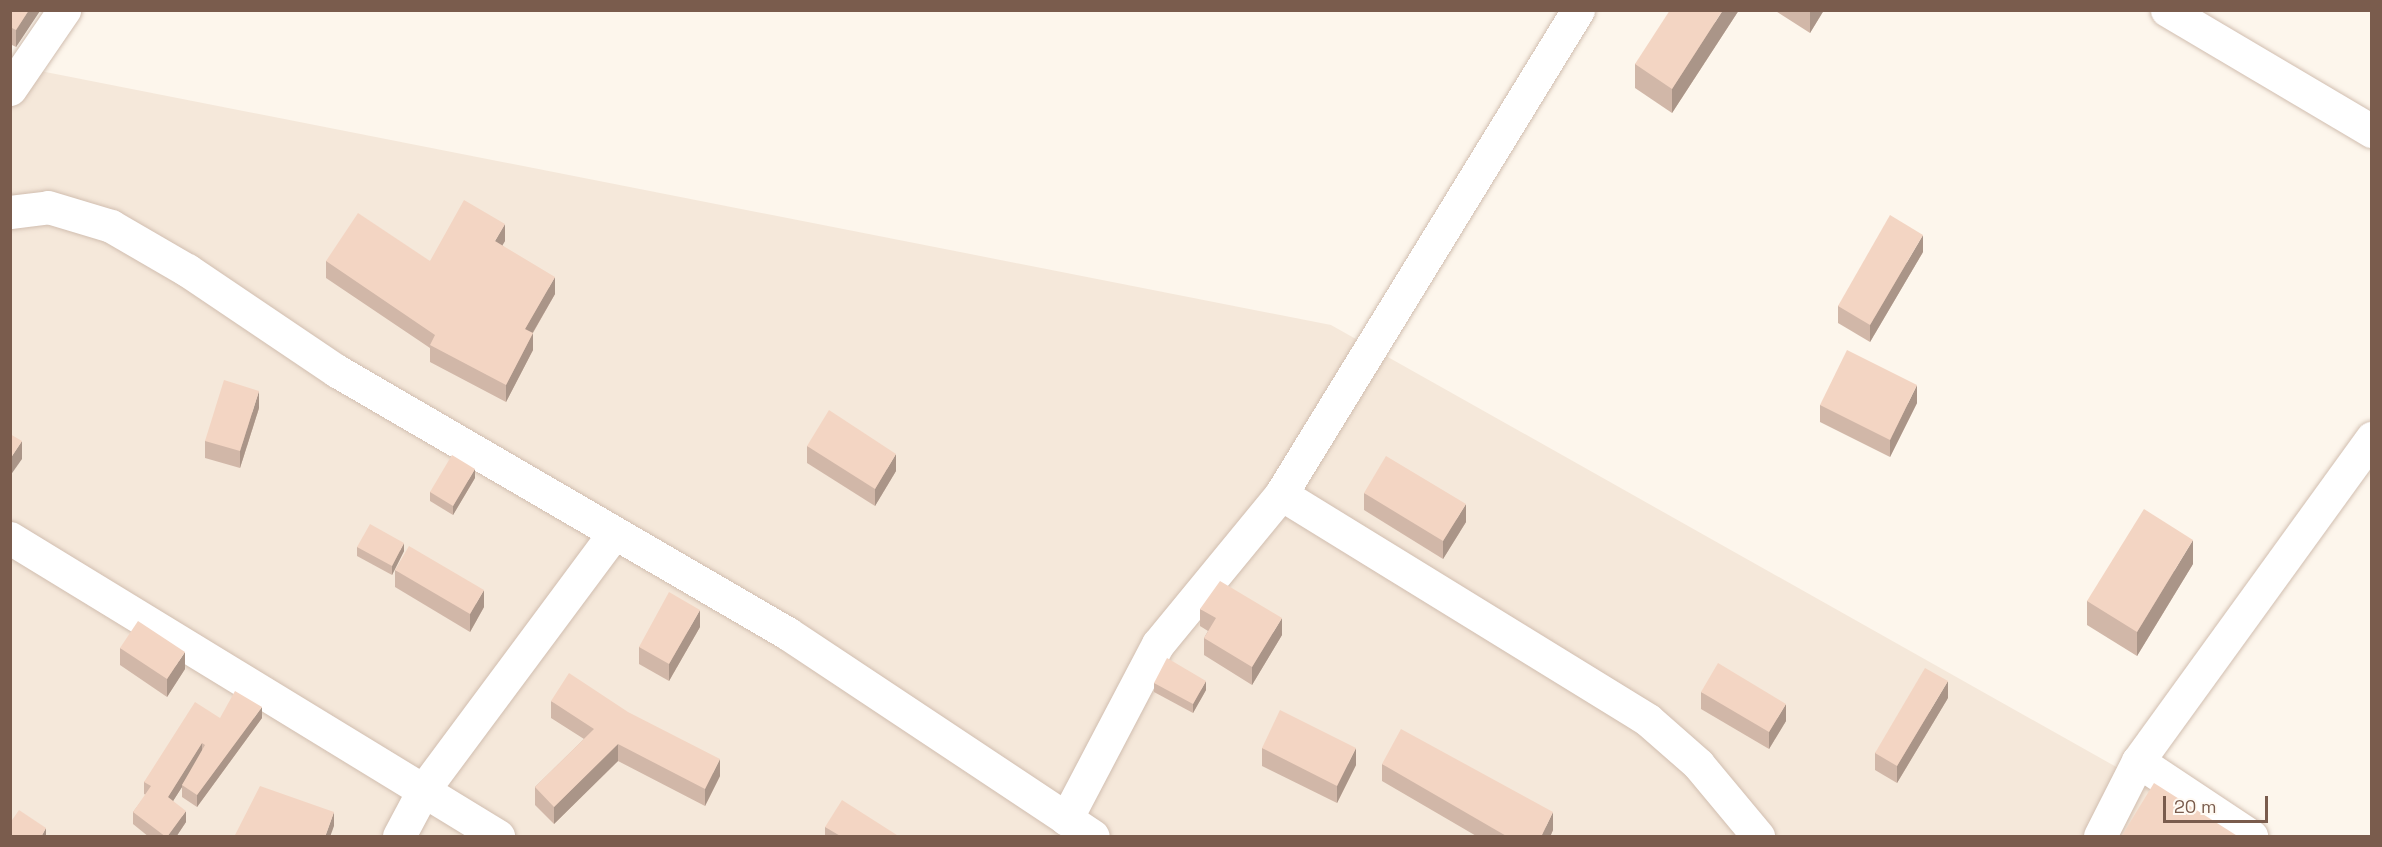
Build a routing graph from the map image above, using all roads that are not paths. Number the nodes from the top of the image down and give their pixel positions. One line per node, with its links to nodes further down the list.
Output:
1 (64, 10): 4 (street)
2 (1578, 10): 8 (street)
3 (2167, 10): 5 (street)
4 (10, 89)
5 (2372, 130)
6 (10, 212): 9 (street)
7 (2372, 438): 11 (street)
8 (1281, 494): 13 (street); 17 (street)
9 (614, 533): 12 (street); 13 (street)
10 (10, 538): 12 (street)
11 (2138, 761): 18 (street); 19 (street)
12 (424, 789): 14 (street); 15 (street)
13 (1066, 819): 16 (street)
14 (399, 837)
15 (498, 837)
16 (1093, 837)
17 (1758, 837)
18 (2100, 837)
19 (2251, 837)

